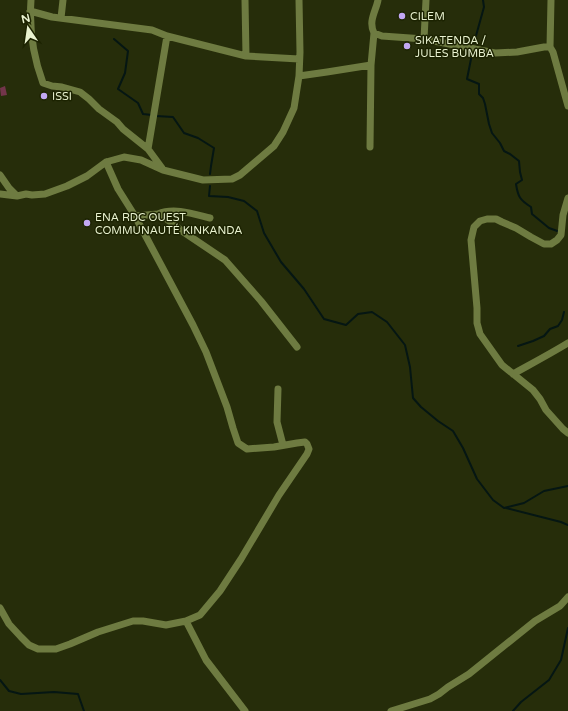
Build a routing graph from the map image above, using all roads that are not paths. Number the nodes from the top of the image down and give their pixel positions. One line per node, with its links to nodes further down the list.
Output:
1 (31, 0): 8 (street)
2 (63, 0): 9 (street)
3 (245, 0): 14 (street)
4 (300, 0): 15 (street)
5 (378, 0): 10 (street)
6 (426, 0): 12 (street)
7 (551, 0): 13 (street)
8 (30, 11): 9 (street); 21 (street)
9 (61, 18): 11 (street)
10 (374, 33): 12 (street); 16 (street)
11 (167, 36): 14 (street); 21 (street)
12 (424, 39): 13 (street)
13 (550, 47): 18 (street)
14 (246, 56): 15 (street)
15 (299, 59): 17 (street)
16 (371, 65): 17 (street); 20 (street)
17 (299, 76): 23 (street)
18 (564, 80): 19 (street)
19 (568, 106)
20 (370, 147)
21 (148, 150): 23 (street)
22 (106, 162): 23 (street); 26 (street); 29 (street)
23 (163, 170)
24 (0, 175): 26 (street)
25 (0, 194): 26 (street)
26 (17, 196)
27 (568, 198): 33 (street)
28 (158, 214): 29 (street); 30 (street); 32 (street)
29 (135, 216): 36 (street)
30 (210, 218)
31 (568, 343): 33 (street)
32 (297, 347)
33 (513, 374): 35 (street)
34 (278, 389): 36 (street)
35 (568, 433)
36 (283, 445): 39 (street)
37 (568, 597): 41 (street)
38 (0, 608): 39 (street)
39 (186, 621): 40 (street)
40 (245, 711)
41 (391, 711)

